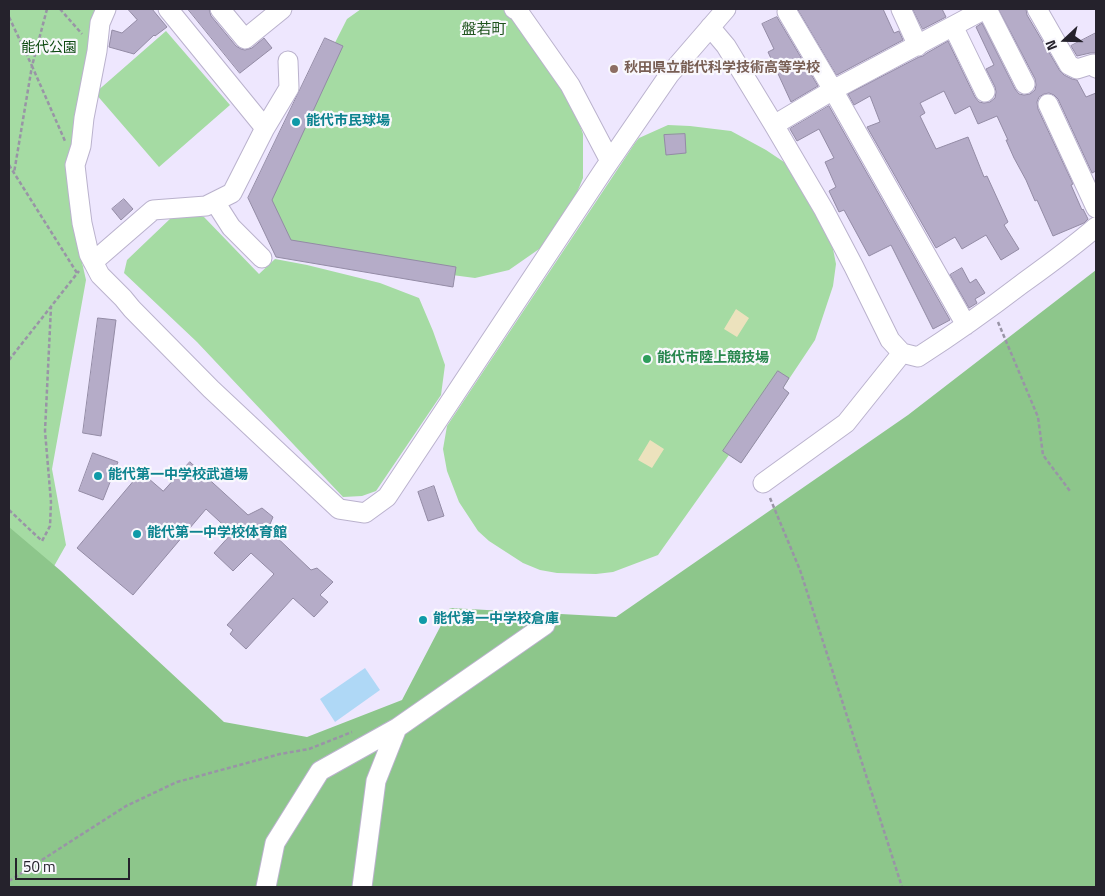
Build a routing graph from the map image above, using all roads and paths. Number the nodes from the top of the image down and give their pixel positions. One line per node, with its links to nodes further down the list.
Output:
1 (46, 9): 19 (path)
2 (60, 9): 17 (path)
3 (106, 9): 17 (street)
4 (168, 9): 26 (street)
5 (220, 9): 6 (street)
6 (282, 9)
7 (514, 9): 27 (street)
8 (726, 9): 15 (street)
9 (901, 9): 16 (street)
10 (986, 9): 14 (street); 21 (street)
11 (1037, 9): 20 (street)
12 (787, 12): 22 (street)
13 (9, 17): 19 (path)
14 (953, 26): 16 (street); 23 (street)
15 (710, 27): 25 (street); 27 (street)
16 (918, 46): 22 (street)
17 (97, 50): 29 (street)
18 (288, 61): 26 (street)
19 (32, 66): 29 (path); 30 (path)
20 (1096, 68)
21 (1025, 84)
22 (834, 90): 25 (street); 39 (street)
23 (985, 92)
24 (1048, 104): 32 (street)
25 (774, 125): 40 (street)
26 (264, 128): 31 (street)
27 (610, 161): 35 (street)
28 (9, 165): 30 (path)
29 (75, 165): 35 (street)
30 (14, 173): 36 (path)
31 (215, 202): 34 (street); 35 (street)
32 (1096, 208)
33 (1096, 227): 38 (street)
34 (262, 258)
35 (94, 262): 36 (path)
36 (78, 273): 37 (path)
37 (51, 307): 41 (path); 44 (path)
38 (991, 307): 39 (street); 43 (path)
39 (966, 325): 40 (street)
40 (902, 353): 42 (street)
41 (9, 360)
42 (763, 483): 51 (path)
43 (1070, 491)
44 (9, 510)
45 (545, 625): 46 (street)
46 (397, 728): 49 (street); 50 (street)
47 (352, 732): 48 (path)
48 (9, 881)
49 (266, 887)
50 (362, 887)
51 (902, 887)

